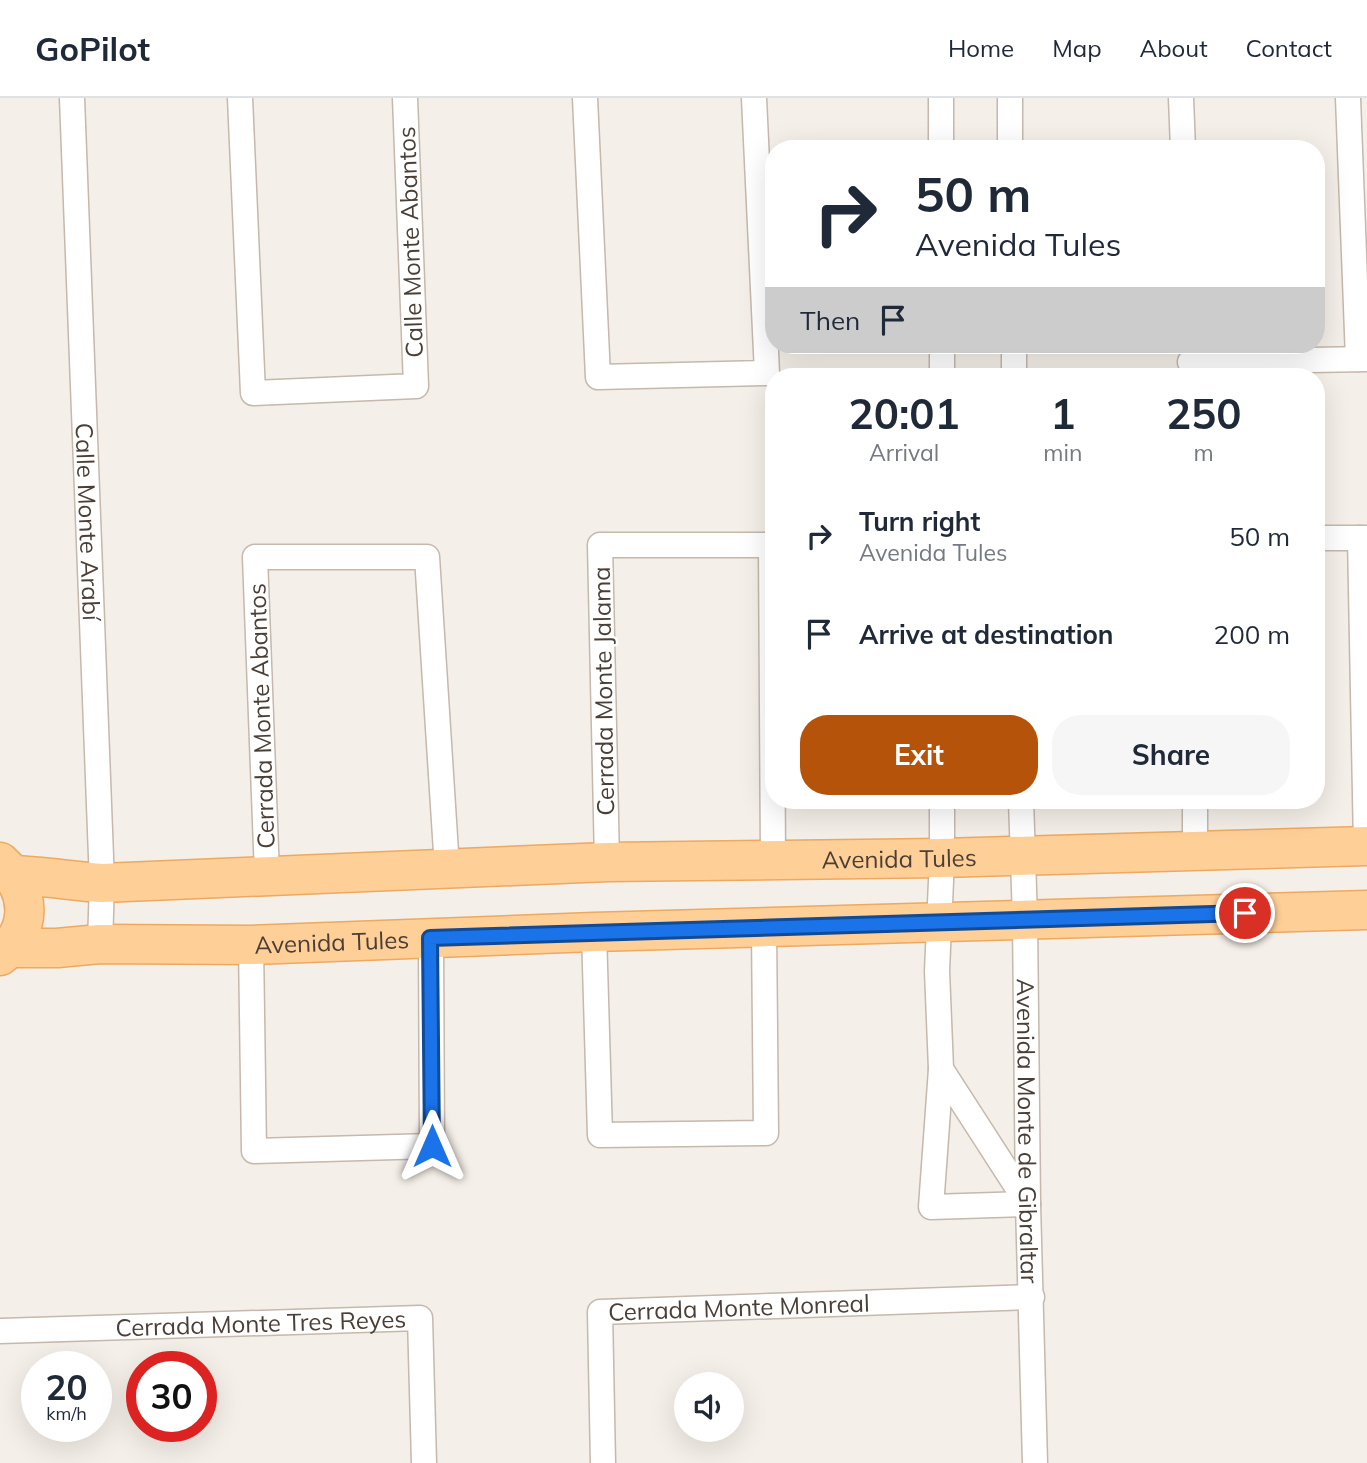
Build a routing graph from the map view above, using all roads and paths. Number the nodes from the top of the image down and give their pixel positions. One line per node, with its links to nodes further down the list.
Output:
1 (72, 98): 33 (street, Calle Monte Arabí)
2 (240, 98): 3 (street, Calle Monte Abantos)
3 (405, 98)
4 (585, 98): 16 (street)
5 (754, 98): 13 (street)
6 (941, 98): 10 (street)
7 (1010, 98): 11 (street)
8 (1181, 98): 12 (street)
9 (1348, 98): 14 (street)
10 (941, 140)
11 (1010, 140)
12 (1183, 140)
13 (765, 331)
14 (1363, 359): 15 (street)
15 (1190, 361)
16 (765, 373)
17 (1325, 538): 18 (street)
18 (1363, 538): 24 (street)
19 (765, 545): 29 (street, Cerrada Monte Jalama)
20 (773, 809): 28 (street, Cerrada Monte Jalama)
21 (942, 809): 27 (street)
22 (1021, 809): 26 (street, Avenida Monte de Gibraltar)
23 (1195, 809): 25 (street)
24 (1367, 846): 25 (main road, Avenida Tules)
25 (1195, 851): 26 (main road, Avenida Tules)
26 (1022, 855): 27 (main road, Avenida Tules); 35 (street, Avenida Monte de Gibraltar)
27 (942, 858): 28 (main road, Avenida Tules); 36 (street)
28 (773, 861): 29 (main road, Avenida Tules)
29 (607, 862): 30 (main road, Avenida Tules)
30 (447, 868): 32 (main road, Avenida Tules); 32 (street, Cerrada Monte Abantos)
31 (7, 869): 33 (main road, Avenida Tules); 42 (main road, Avenida Tules)
32 (267, 875): 33 (main road, Avenida Tules)
33 (102, 883): 40 (street, Calle Monte Arabí)
34 (1367, 910): 35 (main road, Avenida Tules)
35 (1025, 919): 36 (main road, Avenida Tules); 44 (street, Avenida Monte de Gibraltar)
36 (939, 922): 37 (main road, Avenida Tules); 43 (street)
37 (764, 928): 38 (main road, Avenida Tules); 38 (street)
38 (594, 932): 39 (main road, Avenida Tules)
39 (430, 938): 41 (main road, Avenida Tules); 41 (street)
40 (100, 944): 41 (main road, Avenida Tules); 42 (main road, Avenida Tules)
41 (251, 945)
42 (5, 952)
43 (941, 1069): 44 (street); 44 (street)
44 (1028, 1204): 45 (street, Avenida Monte de Gibraltar)
45 (1032, 1297): 48 (street, Cerrada Monte Monreal); 49 (street, Avenida Monte de Gibraltar)
46 (0, 1331): 47 (street, Cerrada Monte Tres Reyes)
47 (424, 1463)
48 (603, 1463)
49 (1035, 1463)

